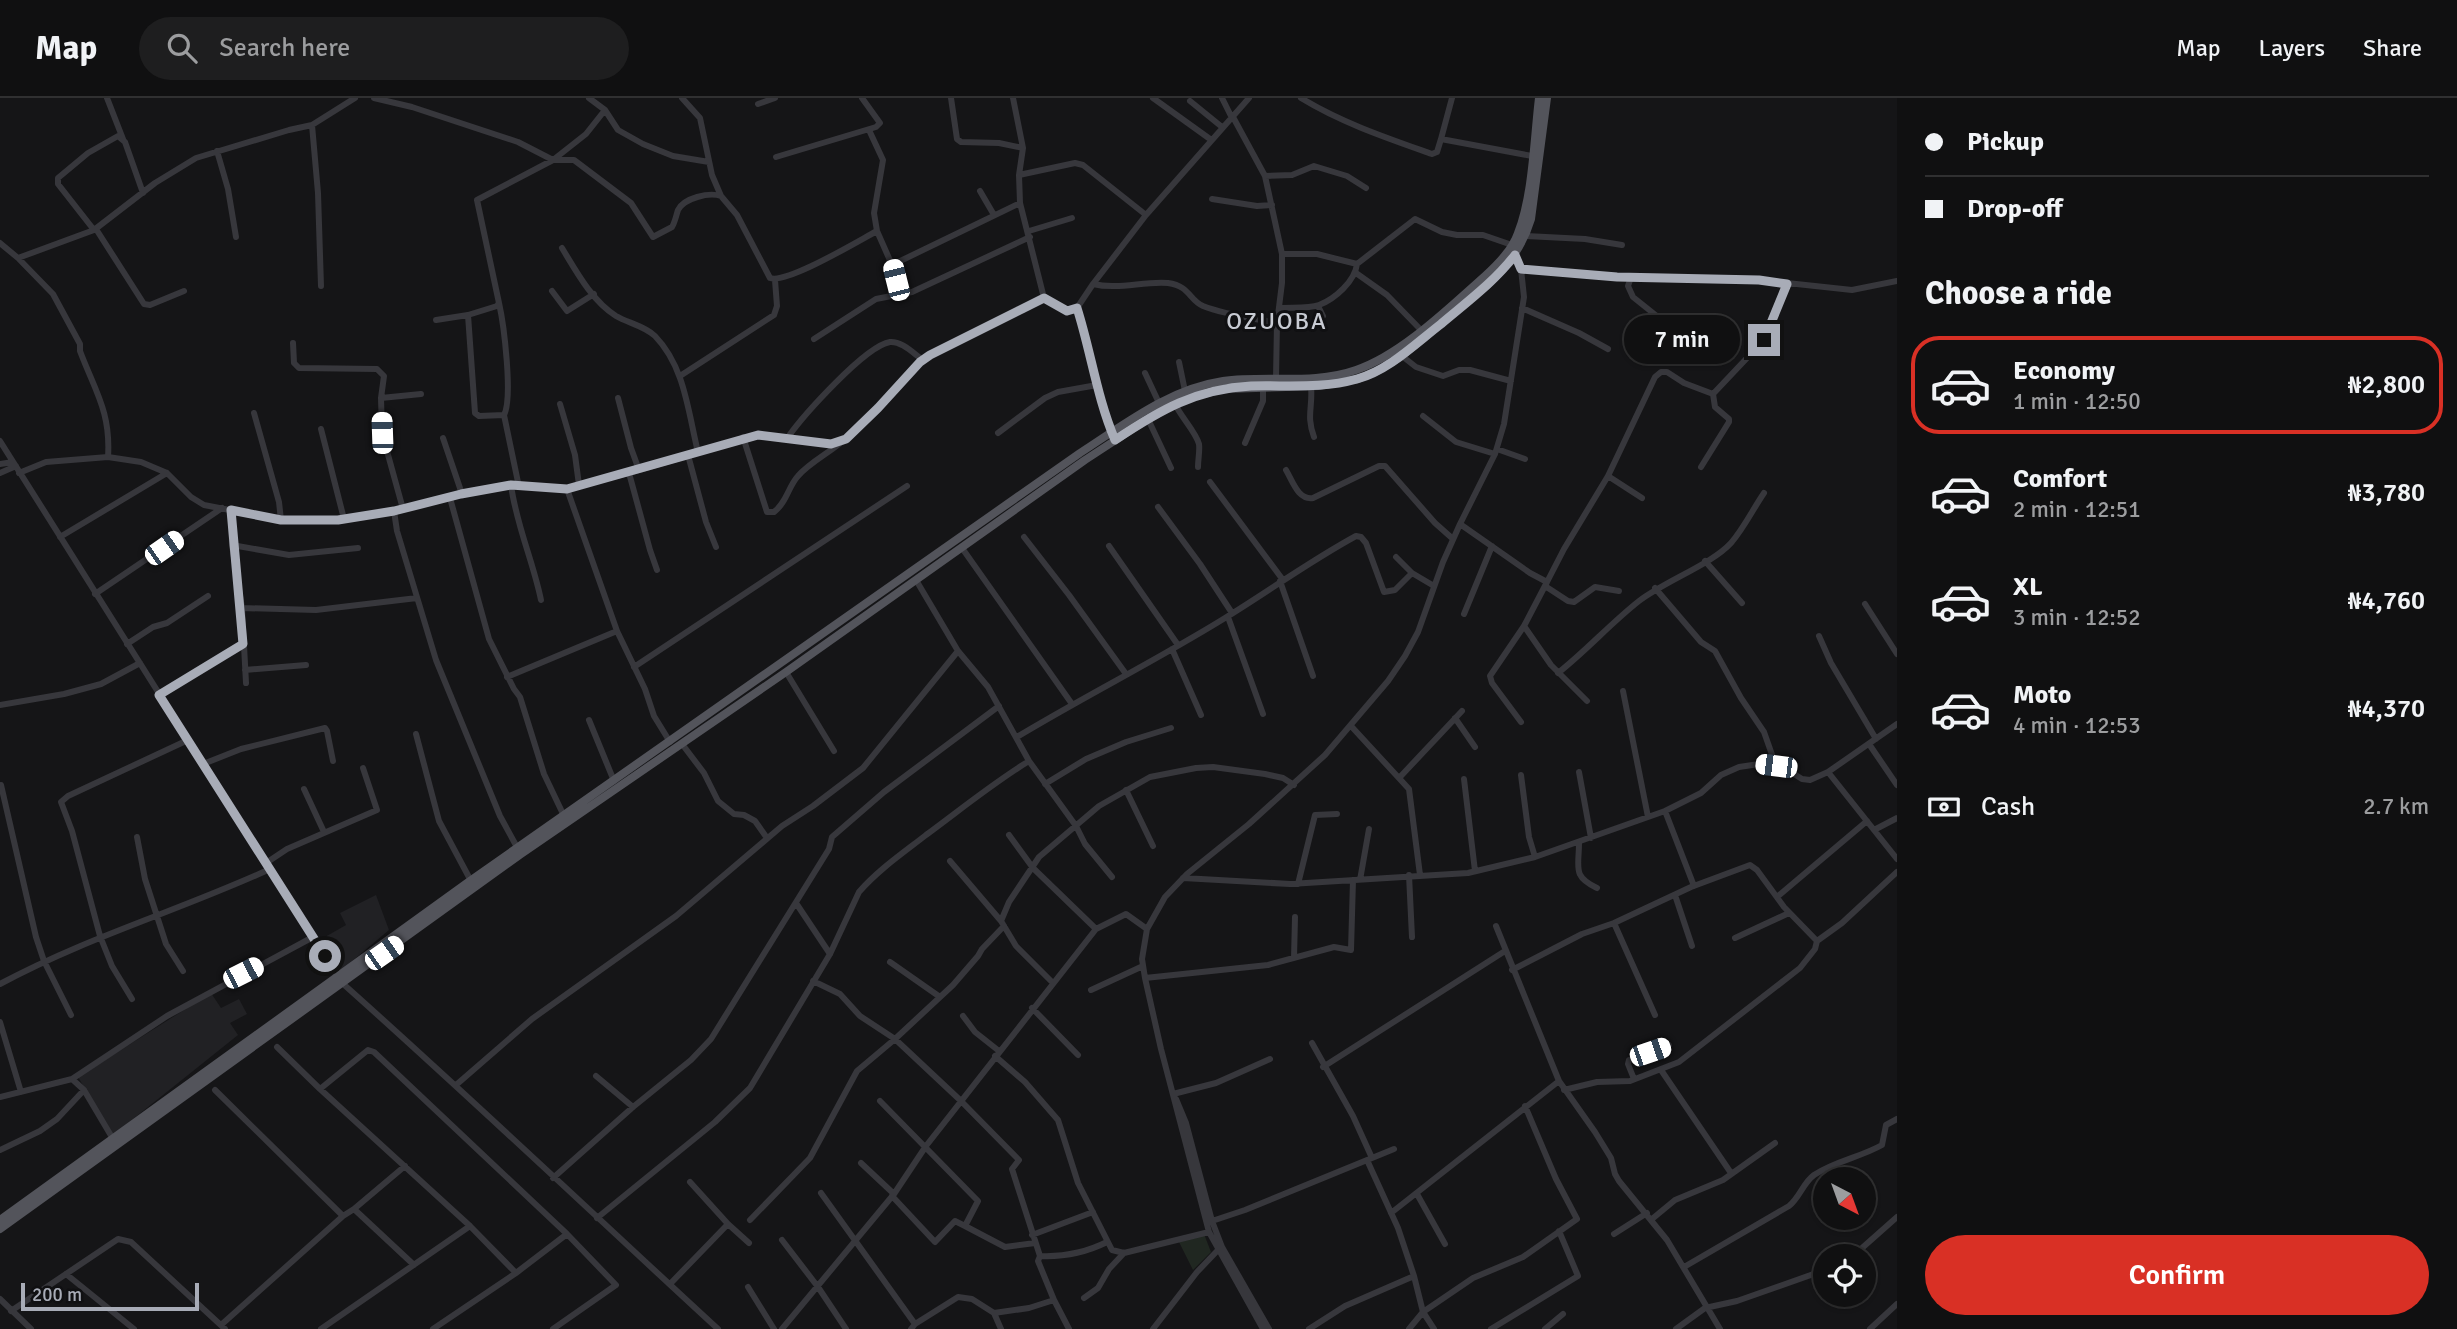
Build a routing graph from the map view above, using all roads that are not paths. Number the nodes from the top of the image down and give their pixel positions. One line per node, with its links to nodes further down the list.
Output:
1 (107, 98): 26 (street)
2 (355, 98): 23 (street)
3 (374, 98): 33 (street)
4 (589, 98): 21 (street)
5 (682, 98): 34 (street)
6 (775, 98): 19 (street)
7 (862, 98): 20 (street)
8 (876, 98): 20 (street)
9 (951, 98): 29 (street)
10 (1013, 98): 29 (street)
11 (1153, 98): 27 (street)
12 (1222, 98): 22 (street)
13 (1249, 98): 22 (street)
14 (1301, 98): 28 (street)
15 (1452, 98): 28 (street)
16 (1539, 98): 31 (main road)
17 (1547, 98): 50 (main road)
18 (1190, 101): 24 (street)
19 (758, 104)
20 (869, 106): 25 (street)
21 (605, 110): 33 (street); 34 (street)
22 (1232, 118): 24 (street); 36 (street)
23 (312, 125): 30 (street); 68 (street)
24 (1222, 127): 27 (street)
25 (869, 130): 32 (street); 48 (street)
26 (123, 139): 39 (street); 47 (street)
27 (1210, 139): 45 (street)
28 (1441, 139): 31 (street)
29 (1023, 148): 35 (street)
30 (217, 151): 39 (street); 51 (street)
31 (1532, 156): 53 (main road)
32 (776, 157)
33 (553, 160): 40 (street); 74 (street)
34 (709, 162): 40 (street)
35 (1020, 175): 42 (street); 45 (street)
36 (1265, 176): 37 (street); 43 (street)
37 (1366, 188)
38 (980, 191): 44 (street)
39 (143, 192): 47 (street)
40 (721, 196): 64 (street)
41 (1212, 199): 43 (street)
42 (1020, 203): 44 (street); 49 (street)
43 (1272, 205): 56 (street)
44 (994, 215): 60 (street)
45 (1146, 215): 66 (street)
46 (1072, 218): 49 (street)
47 (95, 230): 58 (street); 69 (street)
48 (877, 231): 60 (street); 64 (street)
49 (1029, 234): 72 (street); 73 (street)
50 (1526, 236): 54 (street); 57 (main road)
51 (236, 237)
52 (0, 243): 58 (street)
53 (1512, 245): 59 (street); 84 (main road)
54 (1622, 245)
55 (562, 248): 71 (street)
56 (1282, 254): 59 (street); 77 (street)
57 (1515, 255): 61 (street); 88 (main road)
58 (18, 258): 123 (street)
59 (1357, 264): 62 (street)
60 (892, 265): 72 (street)
61 (1521, 269): 63 (street); 78 (street)
62 (1356, 273): 75 (street); 84 (street)
63 (1631, 277): 67 (street); 82 (street)
64 (775, 279): 92 (street)
65 (1897, 281): 67 (street)
66 (1093, 284): 76 (street); 83 (street)
67 (1787, 284): 100 (street)
68 (321, 286)
69 (184, 291)
70 (552, 291): 71 (street)
71 (594, 295): 92 (street)
72 (900, 295): 85 (street)
73 (1044, 298): 76 (street); 89 (street)
74 (499, 303): 79 (street); 107 (street)
75 (1318, 306): 77 (street); 80 (street)
76 (1077, 308): 95 (street)
77 (1279, 308): 83 (street)
78 (1522, 308): 87 (street); 94 (street)
79 (468, 315): 81 (street); 107 (street)
80 (1323, 316)
81 (436, 320)
82 (1663, 321)
83 (1277, 323): 93 (street)
84 (1421, 330): 93 (main road)
85 (814, 339)
86 (293, 343): 101 (street)
87 (1608, 349)
88 (1402, 356): 94 (street); 97 (main road)
89 (923, 360): 116 (street); 117 (street)
90 (1179, 362): 98 (street)
91 (1145, 373): 103 (street)
92 (680, 376): 120 (street)
93 (1276, 378): 98 (main road)
94 (1511, 381): 121 (street)
95 (1097, 385): 111 (street); 112 (street)
96 (1263, 386): 97 (main road); 105 (main road); 119 (street)
97 (1311, 386): 114 (street)
98 (1185, 391): 103 (main road)
99 (421, 394): 101 (street)
100 (1713, 394): 128 (street); 135 (street)
101 (381, 398): 147 (street)
102 (618, 398): 130 (street)
103 (1158, 403): 112 (main road)
104 (560, 404): 137 (street)
105 (1175, 404): 109 (main road); 127 (street)
106 (254, 413): 151 (street)
107 (503, 415): 138 (street)
108 (1423, 416): 121 (street)
109 (1148, 419): 112 (main road); 129 (street)
110 (321, 429): 150 (street)
111 (998, 433)
112 (1113, 436): 161 (main road); 218 (main road)
113 (743, 437): 116 (street); 117 (street); 120 (street)
114 (1314, 437)
115 (443, 438): 142 (street)
116 (788, 438): 117 (street)
117 (846, 439)
118 (0, 441): 126 (street)
119 (1245, 443)
120 (698, 452): 122 (street)
121 (1496, 452): 124 (street); 152 (street)
122 (688, 455): 130 (street); 158 (street)
123 (108, 457): 126 (street); 134 (street)
124 (1525, 459)
125 (0, 464): 126 (street)
126 (16, 467): 133 (street); 153 (street)
127 (1198, 467)
128 (1701, 467)
129 (1171, 468)
130 (639, 470): 132 (street)
131 (1286, 470): 155 (street)
132 (629, 472): 137 (street); 164 (street)
133 (0, 473)
134 (167, 473): 146 (street); 153 (street)
135 (1608, 476): 144 (street); 168 (street)
136 (1210, 482): 167 (street)
137 (579, 485): 140 (street)
138 (515, 486): 140 (street); 142 (street); 175 (street)
139 (907, 486): 191 (street)
140 (567, 489): 182 (street)
141 (1764, 493): 163 (street)
142 (461, 494): 143 (street)
143 (450, 498): 147 (street); 197 (street)
144 (1642, 498)
145 (1158, 507): 180 (street)
146 (222, 508): 148 (street); 172 (street)
147 (403, 509): 149 (street)
148 (231, 510): 151 (street); 156 (street)
149 (394, 511): 150 (street); 174 (street)
150 (344, 519): 151 (street)
151 (281, 520)
152 (1460, 524): 155 (street); 159 (street)
153 (60, 537): 172 (street)
154 (1024, 537): 195 (street)
155 (1453, 539): 169 (street)
156 (232, 545): 160 (street); 178 (street)
157 (1109, 546): 186 (street)
158 (716, 547)
159 (1492, 547): 168 (street); 179 (street)
160 (358, 548)
161 (962, 548): 166 (main road); 202 (street)
162 (1396, 556): 165 (street)
163 (1705, 561): 170 (street); 176 (street)
164 (657, 570)
165 (1412, 573): 167 (street); 169 (street)
166 (916, 580): 187 (street); 193 (main road)
167 (1281, 580): 180 (street); 196 (street)
168 (1546, 584): 171 (street); 181 (street)
169 (1434, 586): 212 (street)
170 (1655, 588): 194 (street); 226 (street)
171 (1619, 591)
172 (95, 594): 184 (street)
173 (208, 596): 184 (street)
174 (417, 598): 178 (street); 256 (street)
175 (541, 600)
176 (1742, 603)
177 (1865, 604): 188 (street)
178 (242, 608): 185 (street)
179 (1464, 614)
180 (1230, 615): 186 (street); 206 (street)
181 (1524, 626): 194 (street); 210 (street)
182 (617, 631): 191 (street); 197 (street)
183 (1819, 636): 216 (street)
184 (127, 644): 189 (street)
185 (243, 644): 192 (street); 200 (street)
186 (1175, 647): 195 (street); 207 (street)
187 (958, 651): 204 (street); 252 (street)
188 (1897, 654)
189 (140, 663): 200 (street); 203 (street)
190 (306, 665): 192 (street)
191 (634, 667): 218 (street)
192 (245, 670): 198 (street)
193 (786, 672): 219 (main road); 222 (street)
194 (1558, 673): 201 (street)
195 (1126, 674): 202 (street)
196 (1313, 676)
197 (507, 677): 242 (street)
198 (246, 683)
199 (1623, 691): 243 (street)
200 (159, 695): 217 (street)
201 (1587, 701)
202 (1072, 704): 215 (street)
203 (0, 705)
204 (999, 706): 215 (street); 275 (street)
205 (1462, 711): 208 (street)
206 (1263, 714)
207 (1201, 715)
208 (1455, 718): 221 (street); 231 (street)
209 (589, 720): 233 (street)
210 (1521, 722)
211 (1897, 724): 216 (street)
212 (1351, 726): 231 (street); 236 (street)
213 (1171, 728): 234 (street)
214 (416, 734): 269 (street)
215 (1017, 737): 224 (street)
216 (1876, 739): 220 (street)
217 (188, 740): 225 (street); 284 (street)
218 (670, 742): 233 (main road)
219 (682, 744): 252 (street); 256 (main road)
220 (1869, 744): 229 (street); 237 (street)
221 (1475, 747)
222 (834, 751)
223 (333, 761): 225 (street)
224 (1029, 761): 234 (street); 291 (street)
225 (203, 764): 260 (street)
226 (1776, 766): 229 (street); 240 (street)
227 (363, 768): 249 (street)
228 (1579, 772): 253 (street)
229 (1828, 772): 245 (street)
230 (1521, 775): 257 (street)
231 (1400, 777): 265 (street)
232 (1464, 779): 262 (street)
233 (614, 781): 242 (main road)
234 (1045, 784): 246 (street)
235 (1, 785): 293 (street)
236 (1294, 785): 239 (street); 267 (street)
237 (1897, 785)
238 (304, 789): 249 (street)
239 (1126, 790): 246 (street); 255 (street)
240 (1665, 811): 243 (street); 271 (street)
241 (1337, 814): 270 (street)
242 (564, 816): 256 (main road)
243 (1648, 817): 253 (street)
244 (1897, 818): 248 (street)
245 (1867, 821): 248 (street); 274 (street)
246 (1076, 825): 261 (street); 266 (street)
247 (1369, 828): 268 (street)
248 (1874, 830): 258 (street)
249 (324, 832): 260 (street)
250 (1009, 835): 261 (street)
251 (137, 837): 277 (street)
252 (767, 838): 324 (street)
253 (1591, 838): 254 (street)
254 (1579, 843): 257 (street); 272 (street)
255 (1153, 846)
256 (520, 851): 269 (main road); 299 (main road)
257 (1535, 857): 262 (street)
258 (1897, 859)
259 (950, 861): 280 (street)
260 (268, 866): 277 (street); 285 (street)
261 (1033, 868): 280 (street); 282 (street)
262 (1475, 871): 265 (street)
263 (1897, 872): 288 (street)
264 (1409, 875): 265 (street); 268 (street); 286 (street)
265 (1420, 875)
266 (1112, 877)
267 (1183, 878): 270 (street); 283 (street)
268 (1356, 880): 270 (street); 292 (street)
269 (471, 881): 299 (main road)
270 (1298, 884)
271 (1694, 886): 273 (street); 274 (street)
272 (1597, 888)
273 (1675, 895): 279 (street); 289 (street)
274 (1777, 897): 276 (street)
275 (796, 903): 291 (street); 335 (street)
276 (1790, 913): 287 (street); 288 (street)
277 (156, 915): 284 (street); 297 (street)
278 (1295, 917): 292 (street)
279 (1614, 923): 296 (street); 308 (street)
280 (1002, 924): 301 (street); 304 (street)
281 (1496, 926): 290 (street)
282 (1096, 929): 283 (street); 301 (street)
283 (1147, 929): 295 (street)
284 (100, 936): 293 (street); 305 (street)
285 (313, 937): 299 (street); 321 (street)
286 (1412, 937)
287 (1735, 938)
288 (1817, 941): 319 (street)
289 (1692, 946)
290 (1505, 951): 296 (street); 318 (street)
291 (830, 954): 300 (street)
292 (1294, 958): 298 (street)
293 (44, 961): 302 (street); 307 (street)
294 (890, 962): 304 (street)
295 (1143, 966): 298 (street); 303 (street)
296 (1512, 970): 323 (street)
297 (183, 971)
298 (1145, 978): 330 (street)
299 (339, 979): 324 (street); 337 (main road); 364 (main road)
300 (813, 981): 311 (street); 357 (street)
301 (1052, 982): 306 (street)
302 (0, 984)
303 (1091, 990)
304 (940, 997): 311 (street)
305 (132, 999)
306 (1032, 1008): 315 (street); 316 (street)
307 (71, 1015)
308 (1655, 1015)
309 (962, 1016): 315 (street)
310 (0, 1022): 329 (street)
311 (895, 1039): 332 (street); 359 (street)
312 (1312, 1043): 318 (street)
313 (1669, 1045): 322 (street)
314 (277, 1047): 325 (street)
315 (997, 1054): 332 (street); 352 (street)
316 (1078, 1055)
317 (1270, 1059): 330 (street)
318 (1323, 1067): 342 (street)
319 (1661, 1070): 322 (street); 345 (street)
320 (596, 1076): 335 (street)
321 (72, 1079): 326 (street); 329 (street)
322 (1634, 1079): 328 (street)
323 (1559, 1081): 328 (street); 334 (street)
324 (456, 1085): 346 (street)
325 (320, 1089): 344 (street); 367 (street)
326 (84, 1090): 337 (street); 341 (street)
327 (215, 1090): 354 (street)
328 (1564, 1090): 355 (street)
329 (22, 1092): 331 (street)
330 (1173, 1094): 360 (street); 366 (street)
331 (0, 1097)
332 (961, 1100): 339 (street); 369 (street)
333 (880, 1101): 339 (street)
334 (1525, 1106): 349 (street); 365 (street)
335 (633, 1107): 346 (street)
336 (1897, 1119): 380 (street)
337 (113, 1139): 358 (main road)
338 (1775, 1143): 345 (street)
339 (926, 1146): 350 (street); 363 (street)
340 (1394, 1149): 342 (street)
341 (0, 1150)
342 (1369, 1159): 353 (street); 360 (street)
343 (861, 1163): 350 (street)
344 (405, 1166): 351 (street); 362 (street)
345 (1731, 1173): 355 (street)
346 (553, 1178): 357 (street)
347 (690, 1182): 361 (street)
348 (821, 1193): 371 (street)
349 (1418, 1194): 353 (street); 374 (street)
350 (893, 1195): 363 (street); 371 (street)
351 (354, 1209): 354 (street); 379 (street)
352 (1093, 1212): 369 (street); 372 (street)
353 (1391, 1213): 384 (street)
354 (343, 1216): 397 (street)
355 (1650, 1216): 368 (street); 380 (street)
356 (1897, 1217): 375 (street)
357 (597, 1218): 385 (street)
358 (0, 1220)
359 (750, 1220)
360 (1212, 1221): 412 (street)
361 (728, 1224): 373 (street); 385 (street)
362 (470, 1226): 379 (street); 381 (street)
363 (965, 1226): 369 (street)
364 (0, 1229)
365 (1559, 1231): 394 (street); 416 (street)
366 (1209, 1232): 376 (street); 377 (street)
367 (567, 1234): 381 (street); 403 (street)
368 (1614, 1234)
369 (1033, 1239): 378 (street)
370 (782, 1240): 387 (street)
371 (856, 1240): 387 (street); 398 (street)
372 (1107, 1242): 377 (street); 378 (street)
373 (749, 1243)
374 (1444, 1244)
375 (1867, 1244)
376 (1218, 1250): 410 (street); 411 (street)
377 (1124, 1253): 388 (street)
378 (1040, 1256): 390 (street)
379 (414, 1265): 401 (street)
380 (1684, 1267): 392 (street)
381 (516, 1273): 402 (street)
382 (66, 1274): 393 (street); 397 (street); 400 (street)
383 (1813, 1274): 392 (street)
384 (1414, 1276): 394 (street); 413 (street)
385 (670, 1284): 404 (street)
386 (748, 1287): 405 (street)
387 (818, 1287): 406 (street); 407 (street)
388 (1084, 1298)
389 (0, 1299): 393 (street)
390 (1054, 1300): 395 (street); 409 (street)
391 (1897, 1304): 420 (street)
392 (1705, 1308): 418 (street); 419 (street)
393 (11, 1311): 399 (street)
394 (1423, 1312): 414 (street); 415 (street)
395 (993, 1313): 398 (street); 408 (street)
396 (1563, 1314): 417 (street)
397 (223, 1327)
398 (913, 1327)
399 (31, 1329)
400 (134, 1329)
401 (321, 1329)
402 (433, 1329)
403 (553, 1329)
404 (718, 1329)
405 (774, 1329)
406 (782, 1329)
407 (846, 1329)
408 (1001, 1329)
409 (1069, 1329)
410 (1153, 1329)
411 (1263, 1329)
412 (1269, 1329)
413 (1309, 1329)
414 (1409, 1329)
415 (1434, 1329)
416 (1491, 1329)
417 (1545, 1329)
418 (1676, 1329)
419 (1720, 1329)
420 (1870, 1329)

